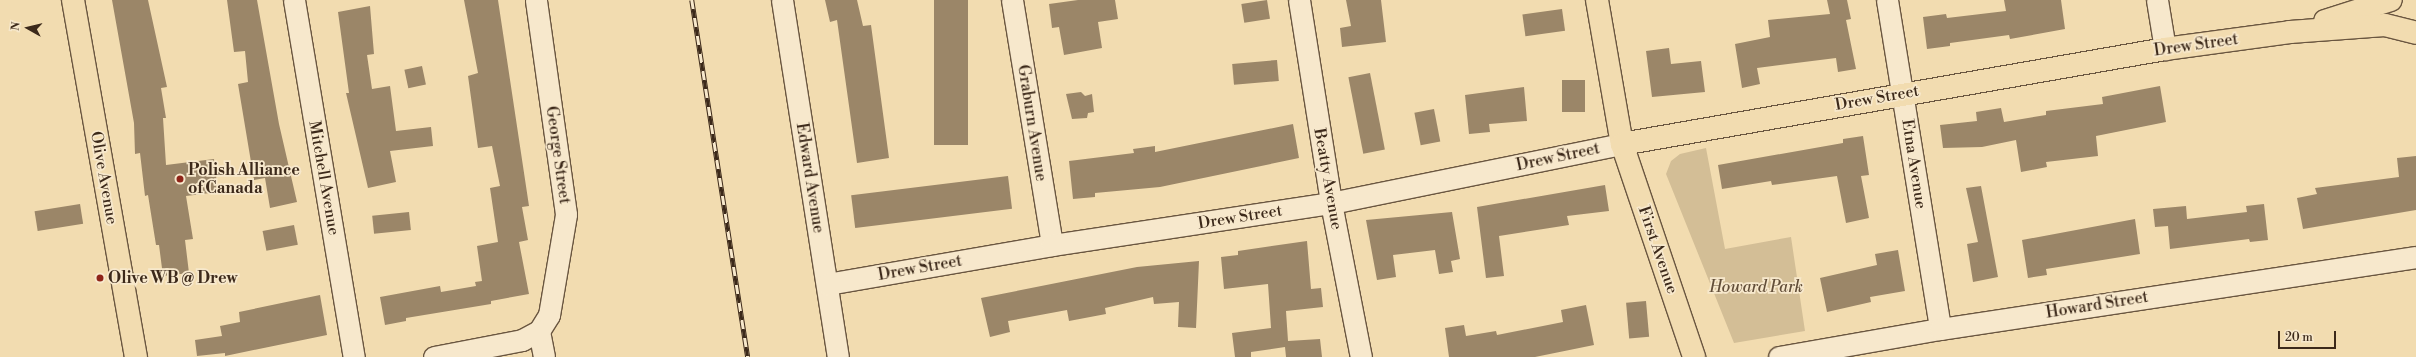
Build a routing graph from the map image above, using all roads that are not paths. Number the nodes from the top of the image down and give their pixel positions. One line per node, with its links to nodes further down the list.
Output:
1 (73, 0): 22 (main road, Olive Avenue)
2 (294, 0): 23 (street, Mitchell Avenue)
3 (536, 0): 21 (street, George Street)
4 (782, 0): 19 (street, Edward Avenue)
5 (1012, 0): 17 (street, Graburn Avenue)
6 (1299, 0): 16 (street, Beatty Avenue)
7 (1597, 0): 15 (main road, First Avenue)
8 (1887, 0): 14 (street, Etna Avenue)
9 (2157, 0): 13 (street)
10 (2391, 0): 11 (main road)
11 (2290, 32): 12 (main road); 13 (main road, Drew Street)
12 (2416, 32)
13 (2165, 49): 14 (main road, Drew Street)
14 (1903, 93): 15 (main road, Drew Street); 20 (street, Etna Avenue)
15 (1622, 144): 16 (street, Drew Street); 28 (main road, First Avenue)
16 (1331, 203): 17 (street, Drew Street); 27 (street, Beatty Avenue)
17 (1052, 245): 19 (street, Drew Street)
18 (2416, 258): 20 (street, Howard Street)
19 (827, 284): 26 (street, Edward Avenue)
20 (1940, 329): 29 (street, Howard Street)
21 (539, 331): 24 (street); 25 (street)
22 (136, 357)
23 (354, 357)
24 (434, 357)
25 (544, 357)
26 (838, 357)
27 (1361, 357)
28 (1694, 357)
29 (1779, 357)

